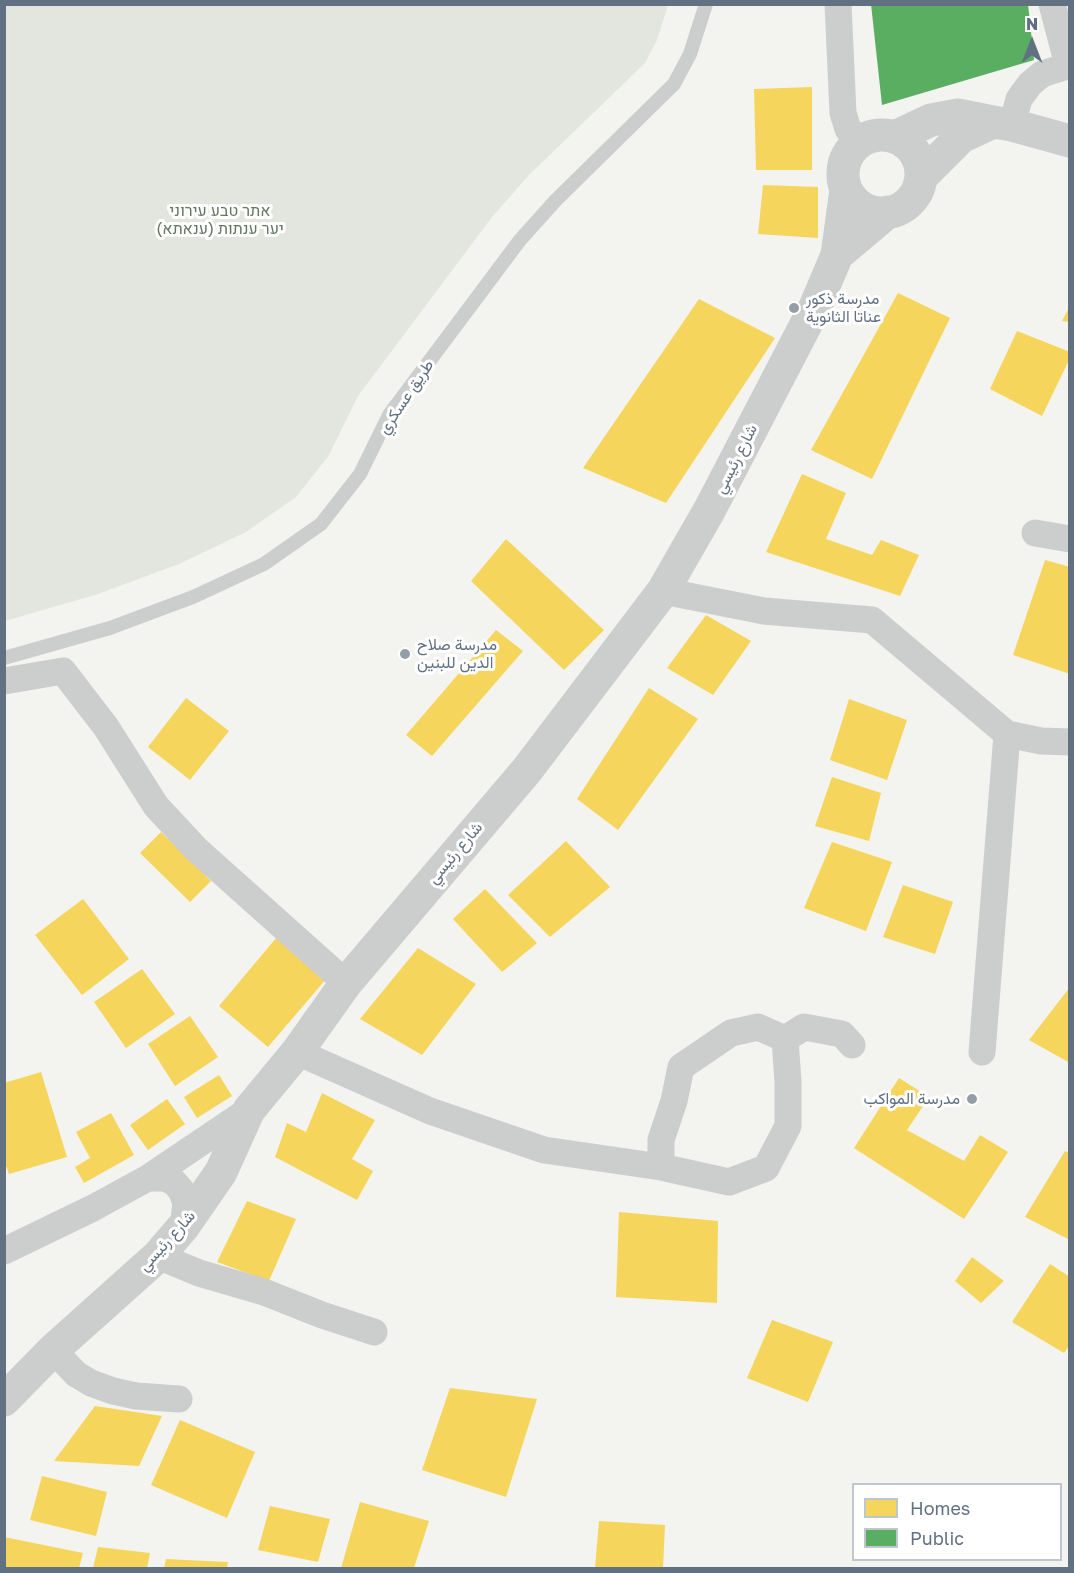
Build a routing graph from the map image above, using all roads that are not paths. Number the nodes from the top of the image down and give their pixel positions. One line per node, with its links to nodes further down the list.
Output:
1 (706, 4): 16 (lane, طريق عسكري)
2 (838, 4): 8 (street)
3 (1052, 4): 4 (street)
4 (1069, 65): 5 (street)
5 (1003, 124): 6 (street); 7 (street); 9 (street)
6 (895, 137): 8 (street); 9 (street)
7 (1070, 141)
8 (858, 143): 10 (street)
9 (921, 177): 11 (street)
10 (846, 190): 11 (street); 12 (street)
11 (888, 212): 12 (street)
12 (837, 255): 15 (street, شارع رئيسي)
13 (1035, 533): 14 (street)
14 (1070, 539)
15 (663, 591): 18 (street); 20 (street, شارع رئيسي)
16 (4, 658)
17 (4, 681): 20 (street)
18 (1007, 734): 19 (street); 24 (street)
19 (1070, 742)
20 (346, 983): 23 (street, شارع رئيسي)
21 (785, 1039): 22 (street); 26 (street); 26 (street)
22 (852, 1045)
23 (297, 1052): 25 (street, شارع رئيسي); 26 (street)
24 (982, 1052)
25 (249, 1110): 27 (street); 28 (street, شارع رئيسي)
26 (661, 1167)
27 (148, 1178): 28 (street); 29 (street)
28 (183, 1227): 30 (street, شارع رئيسي)
29 (4, 1251)
30 (158, 1256): 31 (street); 32 (street, شارع رئيسي)
31 (374, 1332)
32 (53, 1350): 33 (street); 34 (street, شارع رئيسي)
33 (179, 1398)
34 (4, 1400)

